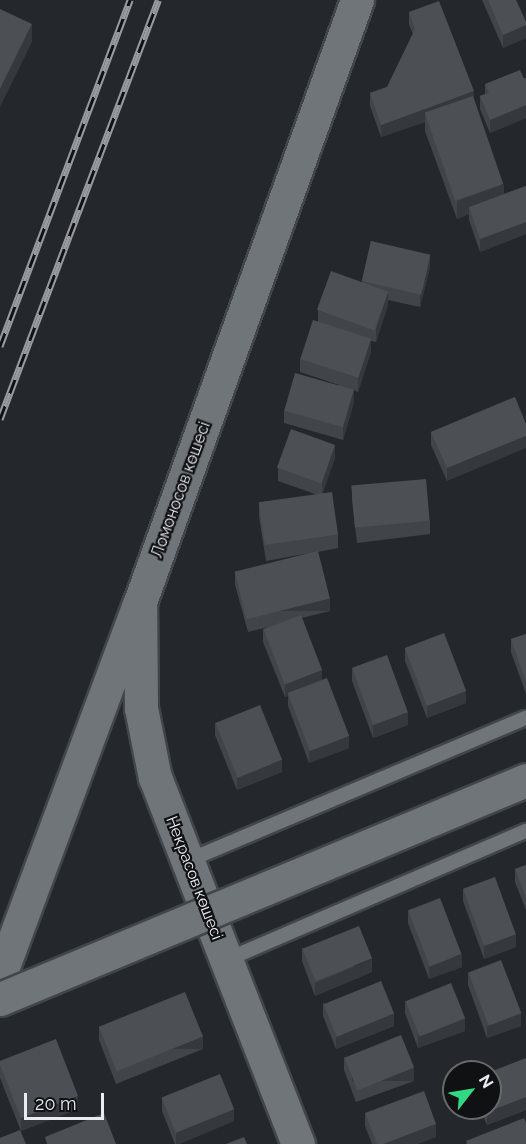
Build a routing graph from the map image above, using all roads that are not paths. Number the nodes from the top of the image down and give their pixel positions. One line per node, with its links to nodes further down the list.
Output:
1 (357, 0): 2 (main road, Ломоносов көшесі)
2 (140, 602): 6 (main road, Некрасов көшесі); 8 (street, Ломоносов көшесі)
3 (526, 718): 6 (lane)
4 (526, 780): 9 (main road, bridge)
5 (526, 831): 7 (lane)
6 (187, 861): 7 (main road, Некрасов көшесі)
7 (226, 960): 10 (main road, Некрасов көшесі)
8 (0, 978)
9 (0, 999)
10 (298, 1144)

